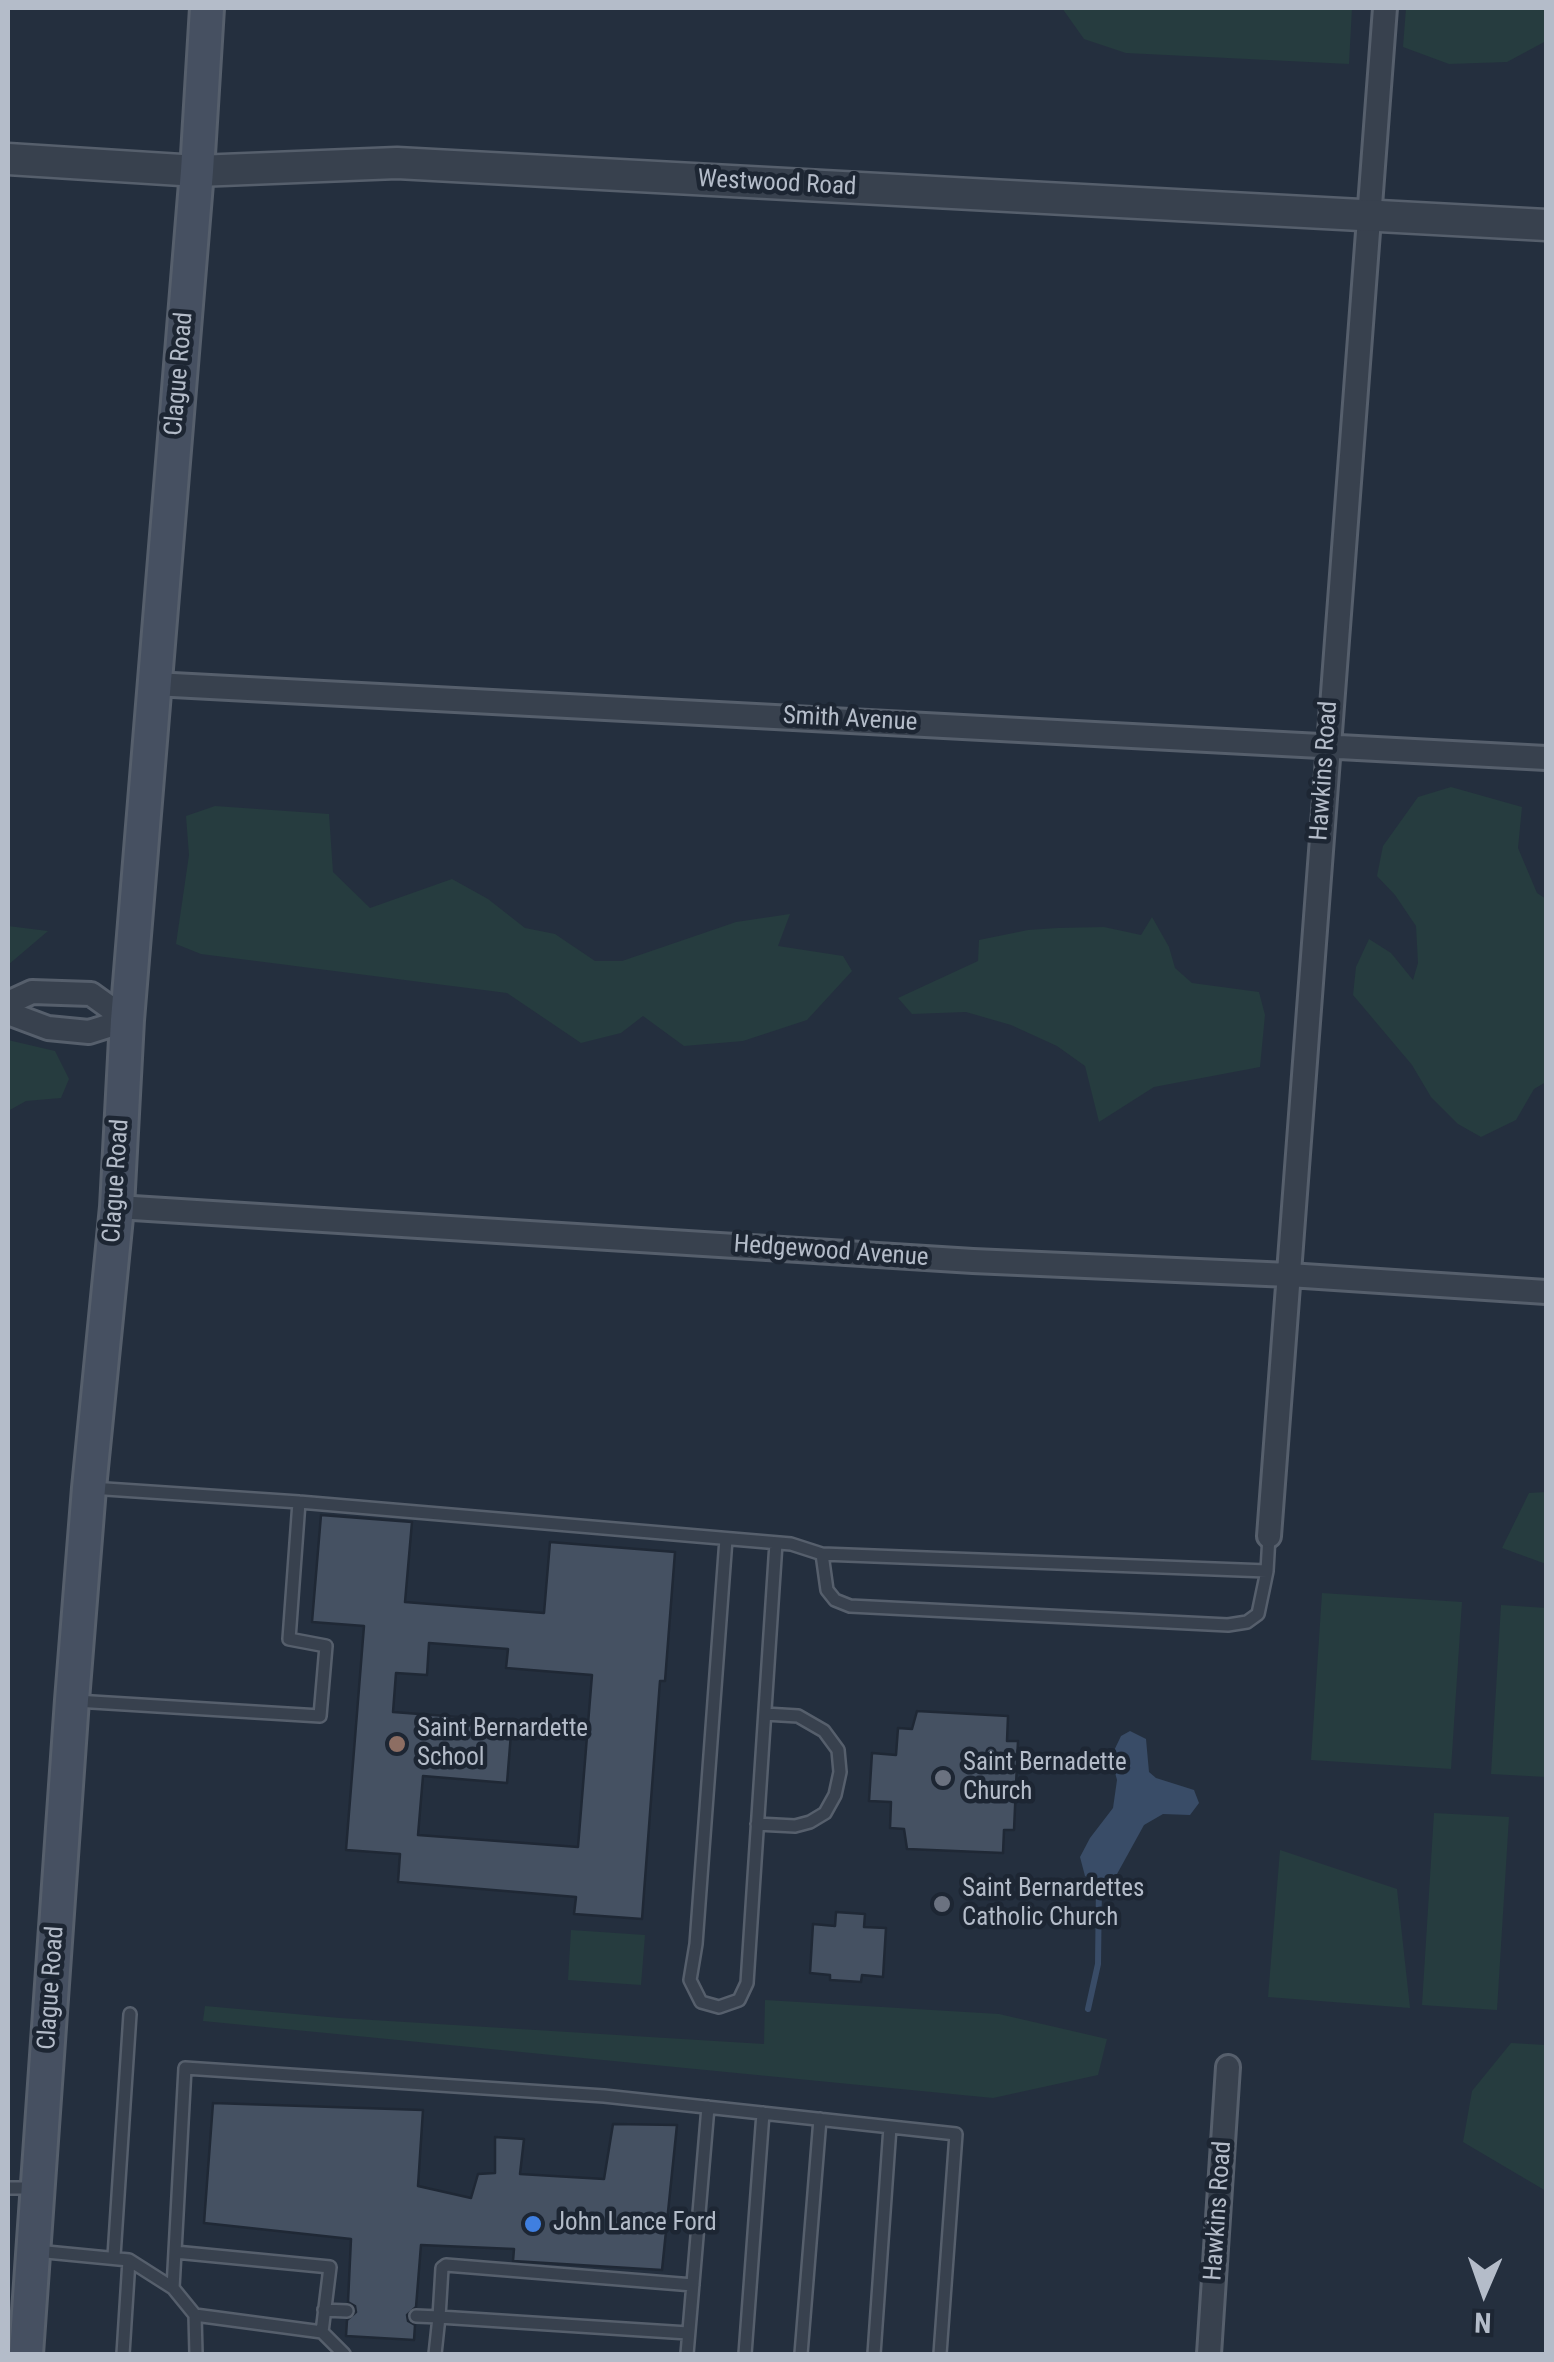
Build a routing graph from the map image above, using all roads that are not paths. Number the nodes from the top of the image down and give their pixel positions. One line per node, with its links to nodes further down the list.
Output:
1 (207, 8): 4 (main road, Clague Road)
2 (1384, 8): 5 (street, Hawkins Road)
3 (8, 160): 4 (street, Westwood Road)
4 (197, 171): 5 (street, Westwood Road); 7 (main road, Clague Road)
5 (1369, 217): 6 (street, Westwood Road); 8 (street, Hawkins Road)
6 (1546, 225)
7 (154, 684): 8 (street, Smith Avenue); 12 (main road, Clague Road)
8 (1326, 745): 9 (street, Smith Avenue); 14 (street, Hawkins Road)
9 (1546, 758)
10 (8, 1003): 12 (street)
11 (8, 1013): 12 (street)
12 (127, 1020): 13 (main road, Clague Road)
13 (117, 1208): 14 (street, Hedgewood Avenue); 16 (main road, Clague Road)
14 (1288, 1275): 15 (street, Hedgewood Avenue); 18 (street, Hawkins Road)
15 (1546, 1292)
16 (89, 1488): 17 (lane); 23 (main road, Clague Road)
17 (299, 1502): 19 (lane); 23 (lane)
18 (1269, 1536): 22 (lane)
19 (726, 1539): 20 (lane); 25 (lane)
20 (776, 1543): 21 (lane); 24 (lane)
21 (822, 1554): 22 (lane); 22 (lane)
22 (1267, 1572)
23 (72, 1700): 32 (main road, Clague Road)
24 (764, 1714): 25 (lane); 25 (lane)
25 (757, 1824)
26 (130, 2014): 35 (lane)
27 (1228, 2066): 56 (street, Hawkins Road)
28 (708, 2107): 29 (lane); 34 (lane); 37 (lane)
29 (763, 2113): 30 (lane); 52 (lane)
30 (820, 2120): 31 (lane); 53 (lane)
31 (890, 2127): 54 (lane); 55 (lane)
32 (23, 2188): 33 (main road, Clague Road)
33 (34, 2251): 35 (lane); 46 (main road, Clague Road)
34 (175, 2252): 38 (lane); 39 (lane)
35 (114, 2256): 36 (lane)
36 (129, 2260): 38 (lane); 47 (lane)
37 (692, 2285): 43 (lane); 45 (lane)
38 (173, 2288): 41 (lane)
39 (324, 2310): 40 (lane); 44 (lane)
40 (347, 2311)
41 (195, 2315): 44 (lane); 48 (lane)
42 (416, 2316): 43 (lane)
43 (439, 2317): 45 (lane); 50 (lane)
44 (322, 2332): 49 (lane)
45 (688, 2333): 51 (lane)
46 (29, 2354)
47 (122, 2354)
48 (196, 2354)
49 (344, 2354)
50 (436, 2354)
51 (687, 2354)
52 (745, 2354)
53 (801, 2354)
54 (874, 2354)
55 (940, 2354)
56 (1209, 2354)

